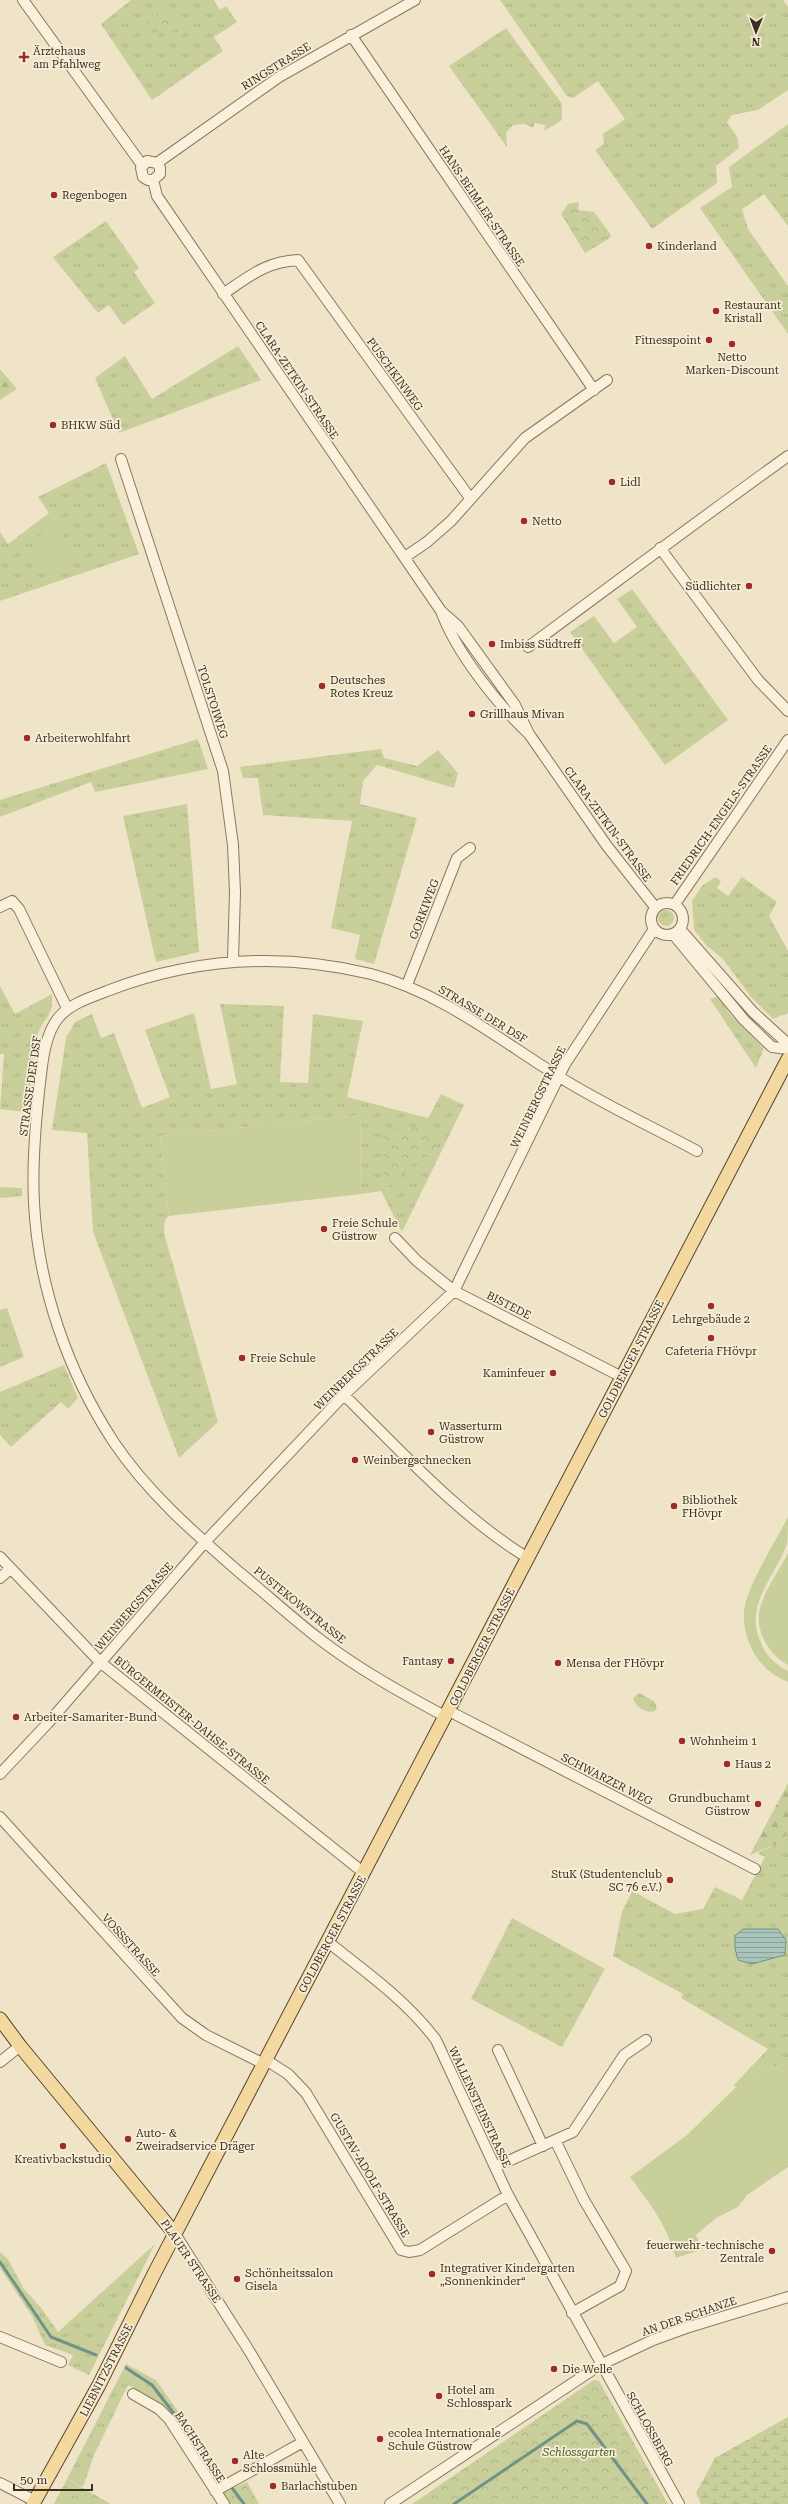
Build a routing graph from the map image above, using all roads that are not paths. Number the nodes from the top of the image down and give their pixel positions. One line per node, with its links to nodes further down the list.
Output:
1 (23, 0): 5 (street, CLARA-ZETKIN-STRASSE)
2 (415, 0): 3 (street, RINGSTRASSE)
3 (350, 35): 4 (street, RINGSTRASSE); 9 (street, HANS-BEIMLER-STRASSE)
4 (157, 163): 5 (street); 6 (street)
5 (142, 165): 6 (street, CLARA-ZETKIN-STRASSE)
6 (153, 180): 7 (street, CLARA-ZETKIN-STRASSE)
7 (223, 294): 12 (street, PUSCHKINWEG); 14 (street, CLARA-ZETKIN-STRASSE)
8 (607, 380): 9 (street)
9 (594, 390): 12 (street)
10 (788, 456): 13 (street)
11 (121, 459): 24 (street, TOLSTOIWEG)
12 (470, 498): 14 (street)
13 (660, 548): 15 (street); 16 (street)
14 (405, 557): 21 (street, CLARA-ZETKIN-STRASSE)
15 (528, 647)
16 (788, 711)
17 (788, 740): 19 (street, FRIEDRICH-ENGELS-STRASSE)
18 (470, 848): 25 (street, GORKIWEG)
19 (675, 904): 21 (street); 23 (street)
20 (0, 907): 26 (street)
21 (655, 907): 22 (street)
22 (654, 929): 23 (street); 30 (street, WEINBERGSTRASSE)
23 (676, 932): 27 (street); 28 (street)
24 (233, 960): 25 (street, STRASSE DER DSF); 26 (street, STRASSE DER DSF)
25 (407, 985): 30 (street, STRASSE DER DSF)
26 (67, 1008): 36 (street, STRASSE DER DSF)
27 (788, 1044)
28 (788, 1049)
29 (788, 1059): 34 (main road, GOLDBERGER STRASSE)
30 (559, 1077): 31 (street, STRASSE DER DSF); 33 (street, WEINBERGSTRASSE)
31 (697, 1151)
32 (395, 1238): 33 (street, BISTEDE)
33 (454, 1291): 34 (street, BISTEDE); 35 (street, WEINBERGSTRASSE)
34 (622, 1377): 38 (main road, GOLDBERGER STRASSE)
35 (344, 1395): 36 (street, WEINBERGSTRASSE); 38 (street)
36 (205, 1542): 41 (street, WEINBERGSTRASSE); 42 (street, PUSTEKOWSTRASSE)
37 (0, 1557): 39 (street, BÜRGERMEISTER-DAHSE-STRASSE)
38 (528, 1558): 42 (main road, GOLDBERGER STRASSE)
39 (10, 1569): 40 (street); 41 (street, BÜRGERMEISTER-DAHSE-STRASSE)
40 (0, 1578)
41 (100, 1662): 43 (street, WEINBERGSTRASSE); 46 (street, BÜRGERMEISTER-DAHSE-STRASSE)
42 (448, 1714): 45 (street, SCHWARZER WEG); 46 (main road, GOLDBERGER STRASSE)
43 (0, 1774)
44 (0, 1817): 53 (street, VOSSSTRASSE)
45 (755, 1869)
46 (364, 1873): 47 (main road, GOLDBERGER STRASSE)
47 (328, 1942): 53 (main road, GOLDBERGER STRASSE); 56 (street, WALLENSTEINSTRASSE)
48 (0, 2019): 50 (main road, PLAUER STRASSE)
49 (646, 2040): 54 (street)
50 (20, 2046): 52 (street); 58 (main road, PLAUER STRASSE)
51 (498, 2050): 55 (street)
52 (0, 2062)
53 (265, 2062): 57 (street, GUSTAV-ADOLF-STRASSE); 58 (main road, GOLDBERGER STRASSE)
54 (555, 2140): 55 (street); 60 (street)
55 (543, 2146): 56 (street)
56 (495, 2167): 57 (street, WALLENSTEINSTRASSE)
57 (508, 2195): 60 (street, WALLENSTEINSTRASSE)
58 (175, 2234): 65 (street, PLAUER STRASSE); 68 (main road, LIEBNITZSTRASSE)
59 (788, 2297): 63 (street, AN DER SCHANZE)
60 (572, 2313): 63 (street, WALLENSTEINSTRASSE)
61 (0, 2337): 62 (street)
62 (61, 2362)
63 (600, 2365): 71 (street, AN DER SCHANZE); 72 (street, SCHLOSSBERG)
64 (133, 2394): 67 (street, BACHSTRASSE)
65 (303, 2442): 67 (street); 70 (street, PLAUER STRASSE)
66 (0, 2483): 68 (street)
67 (215, 2491): 69 (street, BACHSTRASSE)
68 (34, 2502)
69 (224, 2504)
70 (340, 2504)
71 (390, 2504)
72 (678, 2504)

